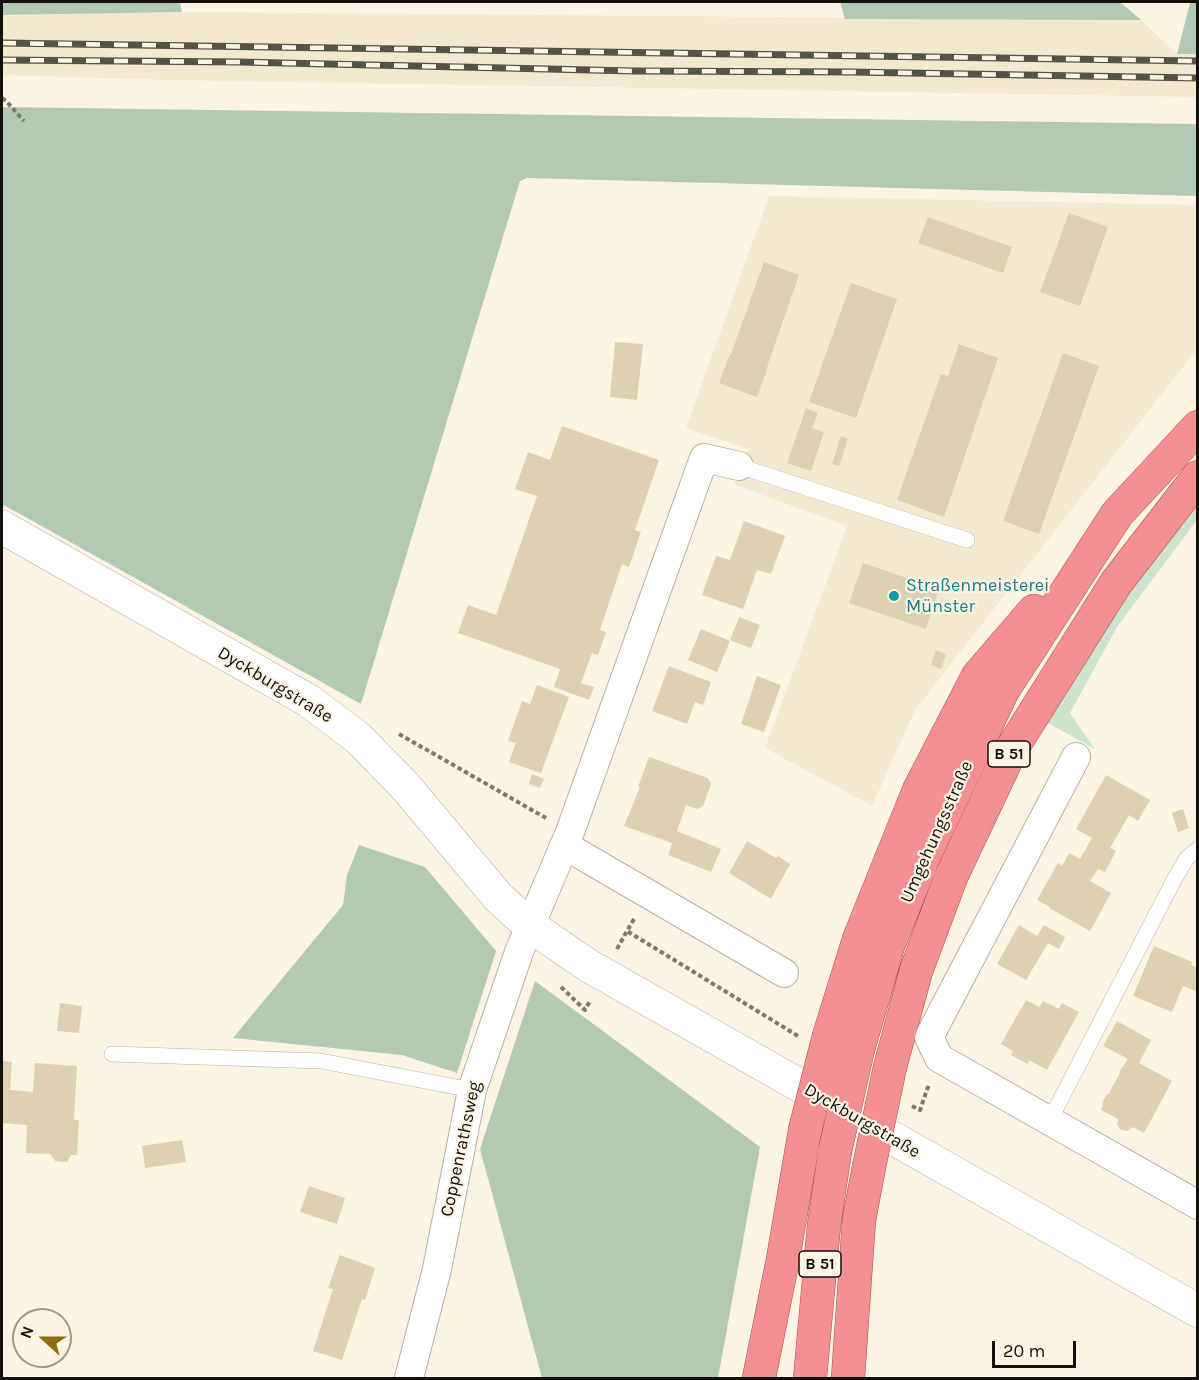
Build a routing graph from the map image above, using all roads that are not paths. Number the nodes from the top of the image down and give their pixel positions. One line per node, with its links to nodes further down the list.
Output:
1 (1197, 427): 11 (highway)
2 (739, 466): 5 (lane); 7 (street)
3 (1197, 477): 22 (highway, Umgehungsstraße / B 51, bridge)
4 (2, 527): 9 (street, Dyckburgstraße)
5 (967, 540)
6 (1076, 757): 14 (street)
7 (564, 845): 9 (street); 10 (street)
8 (1197, 849): 14 (lane)
9 (530, 925): 13 (street, Coppenrathsweg); 17 (street, Dyckburgstraße)
10 (784, 973)
11 (828, 1040): 16 (highway, bridge); 21 (highway, B 51, bridge)
12 (112, 1054): 13 (lane)
13 (472, 1090): 18 (street, Coppenrathsweg)
14 (1050, 1120): 15 (street)
15 (1197, 1205)
16 (783, 1258): 19 (highway); 20 (highway)
17 (1197, 1311)
18 (409, 1378)
19 (759, 1378)
20 (781, 1378)
21 (810, 1378)
22 (848, 1378)

